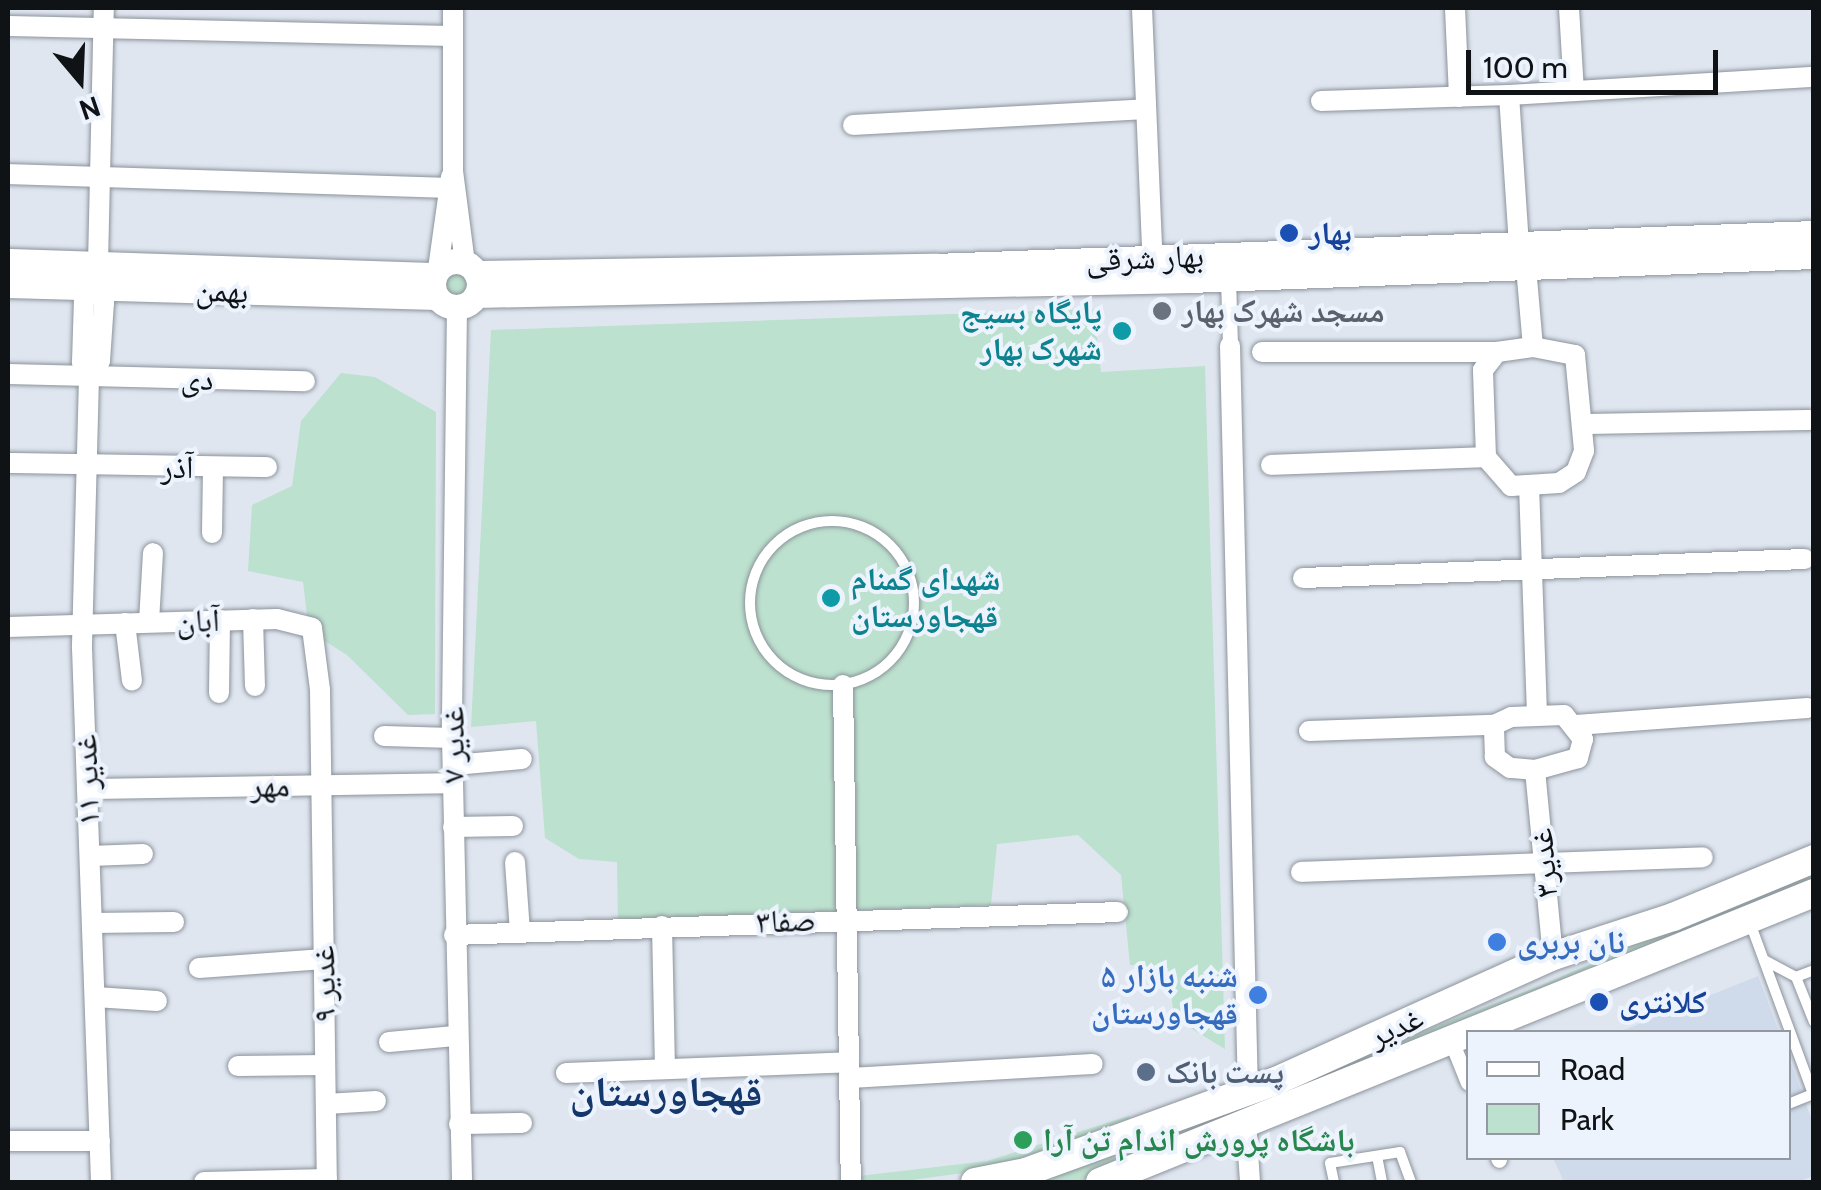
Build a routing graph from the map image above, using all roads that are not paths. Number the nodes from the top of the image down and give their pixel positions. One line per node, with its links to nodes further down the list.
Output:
1 (454, 8): 7 (street, غدیر ۷)
2 (1142, 8): 13 (street)
3 (1455, 8): 11 (street)
4 (1570, 8): 9 (street)
5 (104, 18): 6 (street); 7 (street); 16 (street)
6 (8, 26)
7 (452, 36): 17 (street, غدیر ۷)
8 (1814, 76): 9 (street)
9 (1574, 92): 10 (street)
10 (1509, 95): 11 (street); 19 (street)
11 (1460, 97): 12 (street)
12 (1320, 101)
13 (1146, 109): 14 (street); 22 (street)
14 (853, 125)
15 (8, 174): 16 (street)
16 (99, 176): 17 (street); 23 (street)
17 (451, 179): 25 (street, غدیر ۷)
18 (1814, 233): 19 (street, بهار شرقی)
19 (1522, 256): 20 (street, بهار شرقی); 22 (street, بهار شرقی); 24 (street, بهار شرقی); 28 (street)
20 (1814, 256)
21 (8, 261): 23 (street, بهمن)
22 (1153, 269): 24 (street, بهار شرقی); 25 (street, بهار شرقی)
23 (97, 276): 25 (street, بهمن); 26 (street, بهمن); 32 (street, غدیر ۱۱)
24 (1228, 278): 27 (street)
25 (455, 283): 65 (street, غدیر ۷)
26 (8, 285)
27 (1230, 346): 112 (street)
28 (1534, 348): 30 (street); 35 (street)
29 (1262, 352): 30 (street)
30 (1498, 352): 36 (street)
31 (8, 374): 32 (street, دی)
32 (89, 377): 33 (street, دی); 39 (street, غدیر ۱۱)
33 (305, 381)
34 (1810, 420): 35 (street)
35 (1583, 424): 42 (street)
36 (1486, 456): 38 (street); 42 (street)
37 (8, 463): 39 (street, آذر)
38 (1271, 464)
39 (87, 467): 40 (street, آذر); 52 (street, غدیر ۱۱)
40 (213, 467): 41 (street, آذر); 43 (street)
41 (266, 467)
42 (1529, 485): 46 (street)
43 (212, 533)
44 (153, 553): 50 (street)
45 (1805, 559): 46 (street)
46 (1533, 569): 47 (street); 60 (street)
47 (1304, 578)
48 (253, 619): 49 (street, آبان); 54 (street, آبان); 57 (street)
49 (220, 620): 50 (street, آبان); 58 (street)
50 (149, 622): 51 (street, آبان)
51 (125, 623): 52 (street, آبان); 55 (street)
52 (83, 624): 53 (street, آبان); 70 (street, غدیر ۱۱)
53 (8, 627)
54 (312, 628): 69 (street, غدیر ۹)
55 (132, 681)
56 (843, 685): 56 (lane); 82 (street)
57 (255, 686)
58 (219, 692)
59 (1807, 708): 62 (street)
60 (1538, 715): 61 (street); 62 (street)
61 (1494, 724): 63 (street); 67 (street)
62 (1576, 725): 67 (street)
63 (1308, 731)
64 (384, 736): 65 (street)
65 (452, 738): 68 (street, غدیر ۷)
66 (522, 759): 68 (street, مهر)
67 (1535, 770): 78 (street, غدیر۳)
68 (454, 774): 69 (street, مهر); 72 (street, غدیر ۷)
69 (321, 785): 70 (street, مهر); 90 (street, غدیر ۹)
70 (87, 789): 74 (street, غدیر ۱۱)
71 (513, 826): 72 (street)
72 (453, 828): 88 (street, غدیر ۷)
73 (144, 854): 74 (street)
74 (90, 856): 85 (street, غدیر ۱۱)
75 (1704, 857): 78 (street)
76 (1814, 859): 89 (main road, غدیر)
77 (515, 862): 87 (street)
78 (1544, 862): 79 (street); 89 (street, غدیر۳)
79 (1301, 872)
80 (1814, 893): 83 (main road, غدیر)
81 (1118, 912): 82 (street, صفا۳)
82 (848, 919): 86 (street, صفا۳); 109 (street)
83 (1749, 919): 91 (lane); 98 (main road, غدیر)
84 (174, 922): 85 (street)
85 (92, 923): 95 (street, غدیر ۱۱)
86 (662, 926): 87 (street, صفا۳); 105 (street)
87 (520, 932): 88 (street, صفا۳)
88 (454, 935): 102 (street, غدیر ۷)
89 (1553, 956): 112 (main road, غدیر)
90 (324, 958): 92 (street); 106 (street, غدیر ۹)
91 (1763, 959): 94 (lane); 99 (lane)
92 (199, 968)
93 (1814, 970): 94 (lane)
94 (1796, 977): 97 (lane)
95 (95, 998): 96 (street); 120 (street, غدیر ۱۱)
96 (158, 1001)
97 (1814, 1022)
98 (1479, 1030)
99 (1789, 1030)
100 (1466, 1034): 103 (main road, غدیر)
101 (1791, 1035): 114 (lane)
102 (455, 1036): 104 (street); 118 (street, غدیر ۷)
103 (1450, 1038): 111 (street); 117 (main road, غدیر)
104 (389, 1042)
105 (672, 1063): 109 (street); 110 (street)
106 (325, 1064): 108 (street); 115 (street, غدیر ۹)
107 (1093, 1064): 109 (street)
108 (238, 1066)
109 (849, 1070): 127 (street)
110 (566, 1072)
111 (1466, 1079)
112 (1248, 1091): 128 (main road, غدیر)
113 (376, 1101): 115 (street)
114 (1791, 1103)
115 (326, 1104): 123 (street, غدیر ۹)
116 (522, 1123): 118 (street)
117 (1246, 1123): 122 (main road, غدیر); 130 (street)
118 (459, 1124): 126 (street, غدیر ۷)
119 (8, 1141): 120 (street)
120 (100, 1141): 124 (street, غدیر ۱۱)
121 (1377, 1156): 131 (lane); 132 (lane); 133 (lane)
122 (1153, 1171): 129 (main road, غدیر)
123 (327, 1181): 125 (street)
124 (102, 1182)
125 (204, 1182)
126 (462, 1182)
127 (851, 1182)
128 (975, 1182)
129 (1100, 1182)
130 (1250, 1182)
131 (1334, 1182)
132 (1382, 1182)
133 (1411, 1182)

